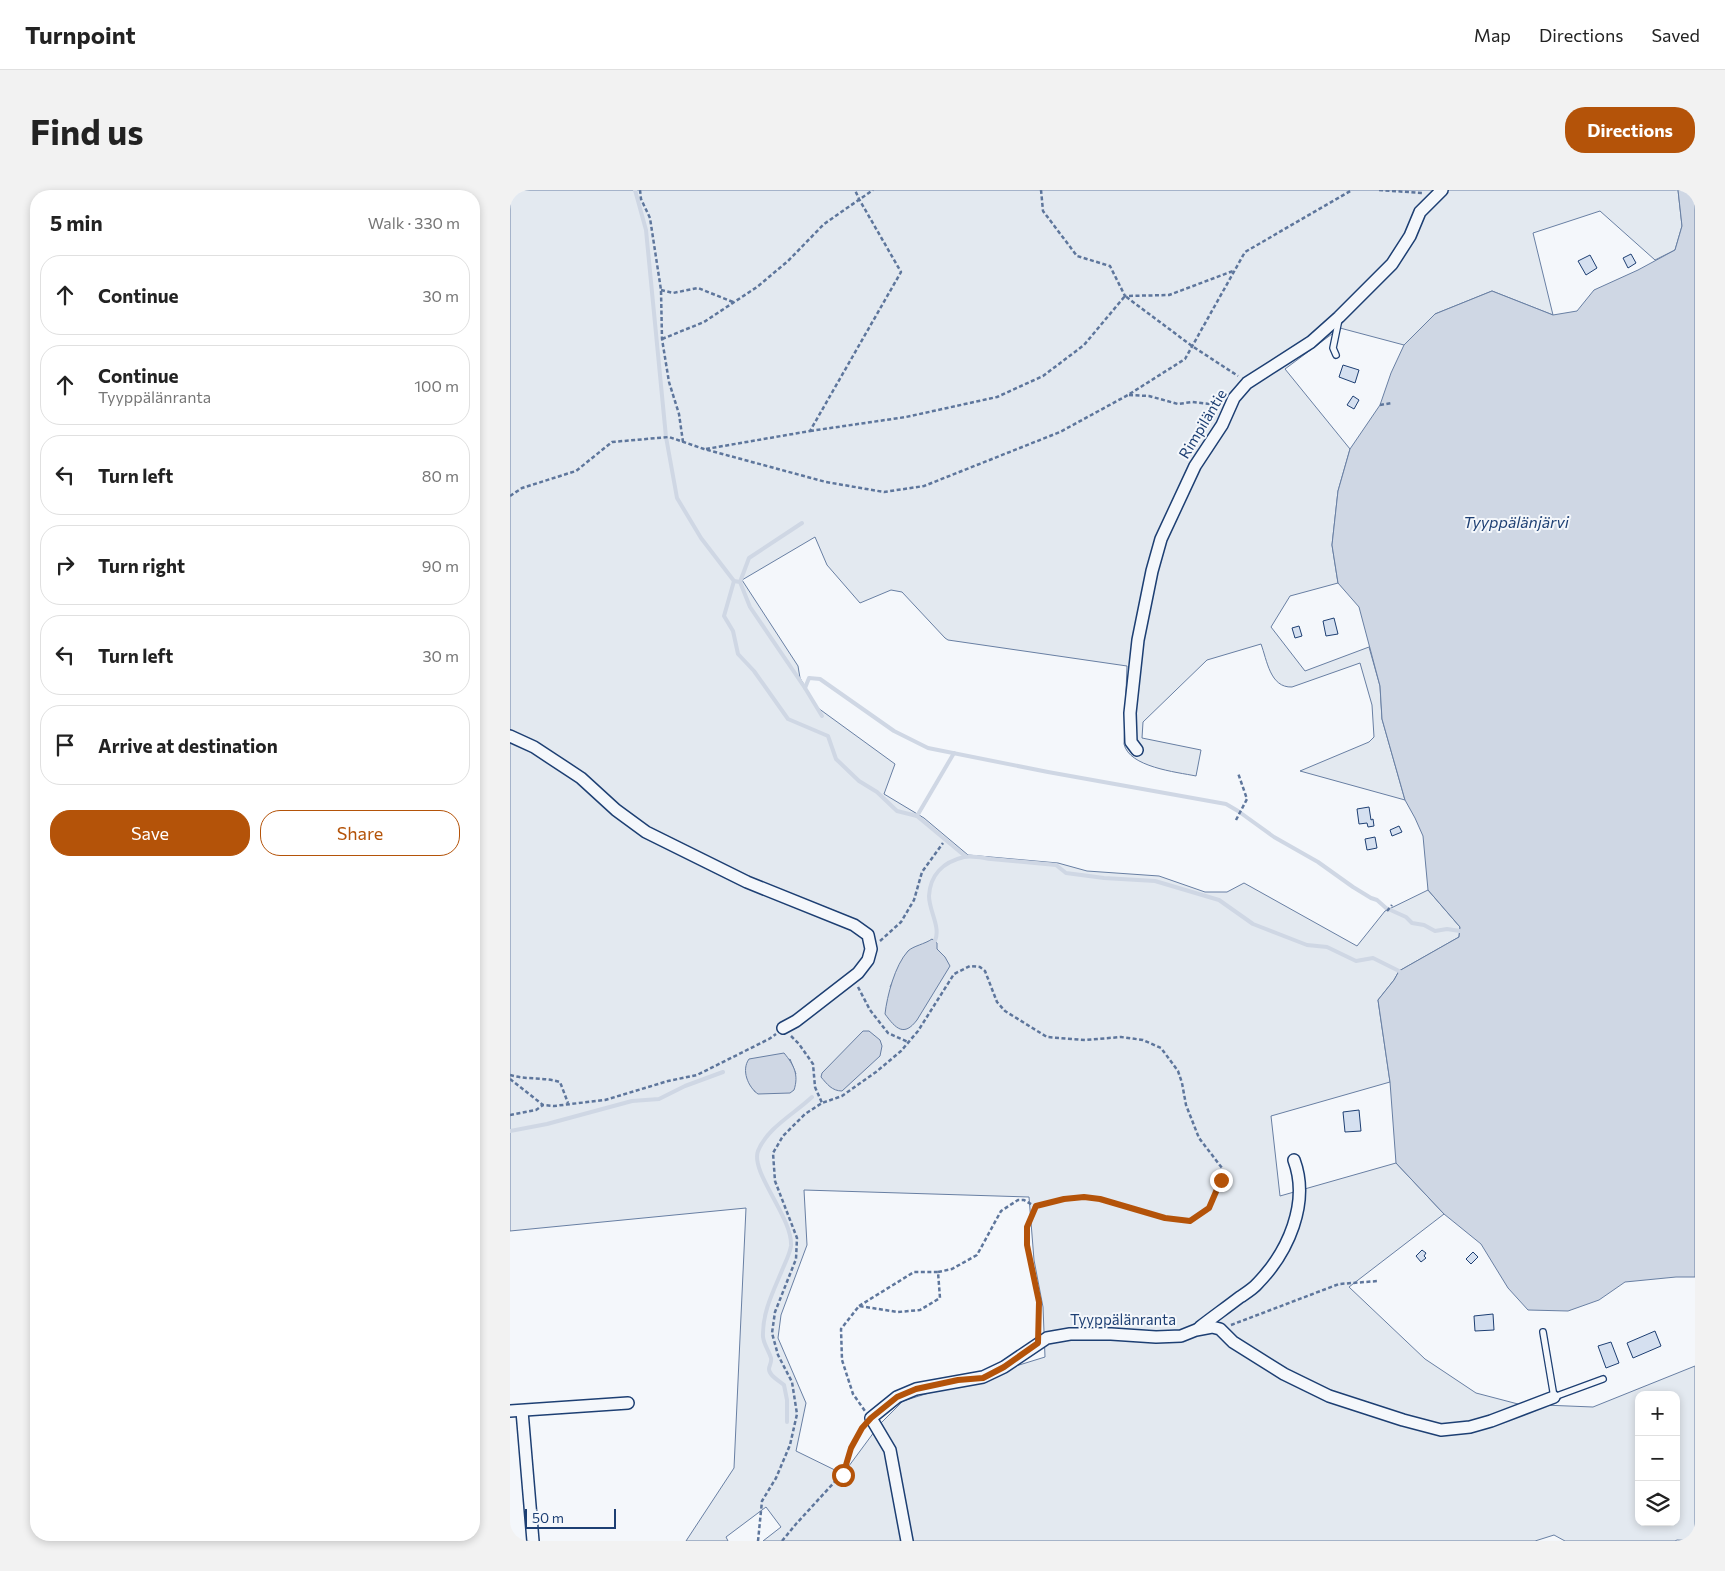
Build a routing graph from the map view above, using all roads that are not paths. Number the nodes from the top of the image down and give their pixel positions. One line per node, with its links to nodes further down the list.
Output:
1 (1440, 192): 2 (street, Rimpiläntie)
2 (1339, 317): 3 (lane); 5 (street, Rimpiläntie)
3 (1336, 355)
4 (510, 736): 6 (street)
5 (1137, 750)
6 (783, 1028)
7 (1294, 1160): 8 (street)
8 (1196, 1330): 11 (street, Tyyppälänranta); 16 (street, Tyyppälänranta)
9 (1543, 1332): 11 (lane)
10 (1603, 1379): 11 (lane)
11 (1554, 1396)
12 (628, 1404): 13 (street)
13 (522, 1411): 14 (street); 15 (street)
14 (510, 1412)
15 (533, 1541)
16 (907, 1541)

